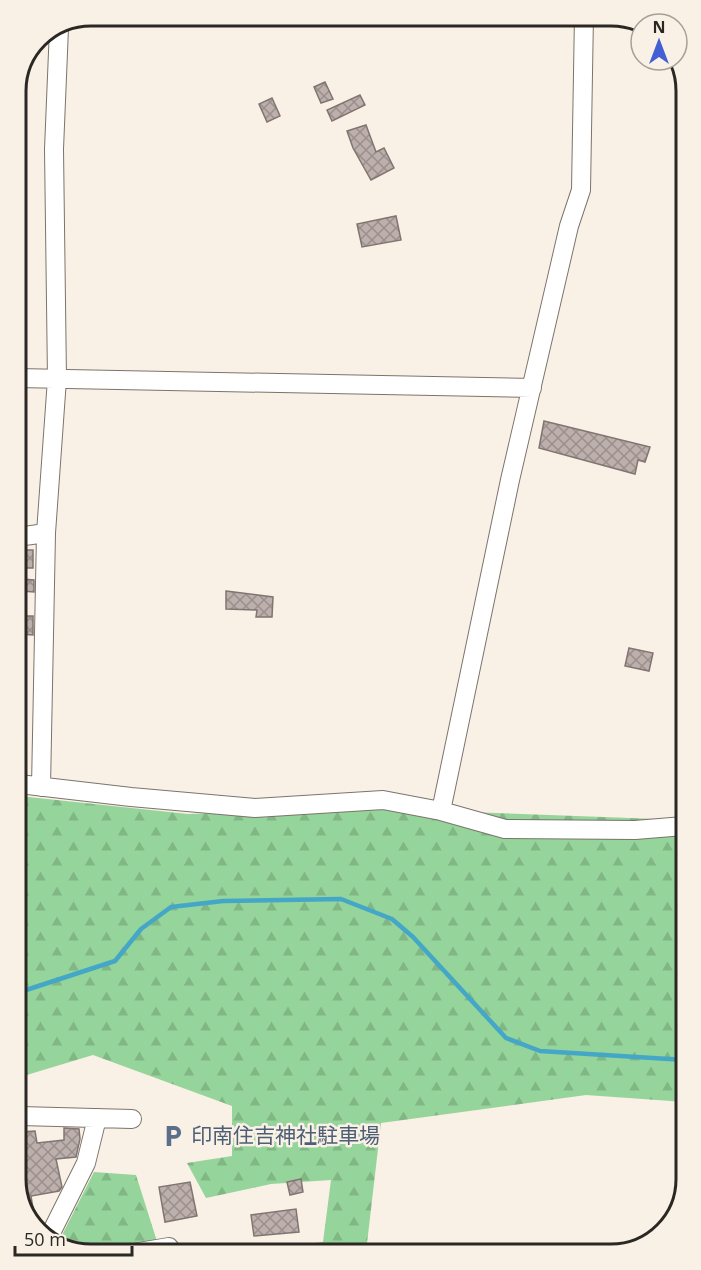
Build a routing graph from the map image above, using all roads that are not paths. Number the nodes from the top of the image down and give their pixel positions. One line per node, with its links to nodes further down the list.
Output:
1 (584, 26): 5 (street)
2 (59, 34): 4 (street)
3 (26, 378): 4 (street)
4 (57, 379): 5 (street); 6 (street)
5 (532, 388): 10 (street)
6 (46, 533): 7 (street); 9 (street)
7 (26, 536)
8 (26, 785): 9 (street)
9 (41, 787): 10 (street)
10 (441, 811): 11 (street)
11 (676, 827)
12 (26, 1116): 13 (street)
13 (97, 1118): 14 (street); 15 (street)
14 (132, 1119)
15 (52, 1231)

